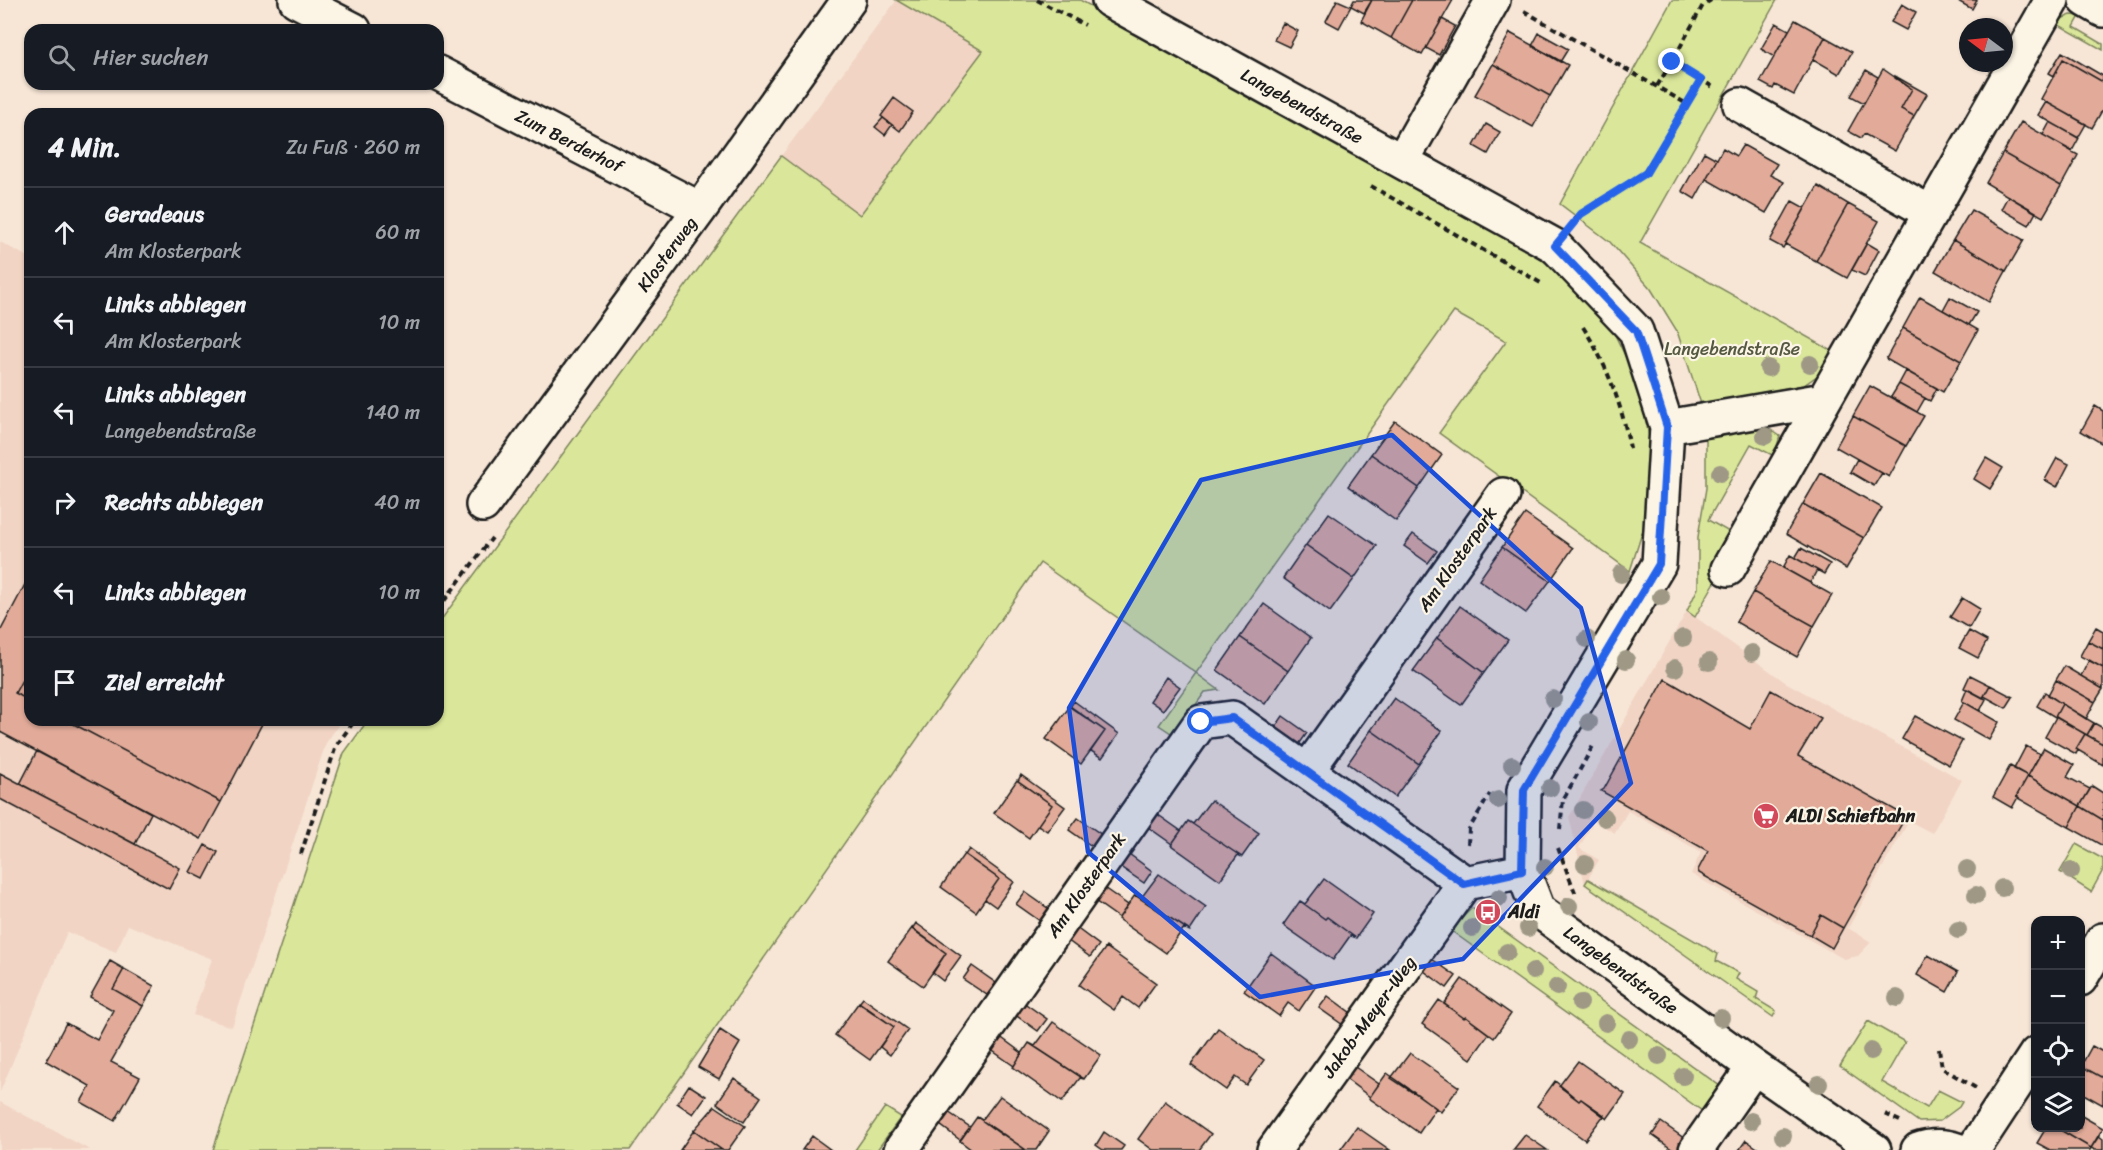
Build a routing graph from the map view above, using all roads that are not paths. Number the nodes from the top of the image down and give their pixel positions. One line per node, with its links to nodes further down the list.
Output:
1 (296, 0): 8 (street)
2 (849, 0): 12 (street, Klosterweg)
3 (1110, 0): 11 (street, Langebendstraße)
4 (2052, 0): 13 (street)
5 (2086, 0): 7 (street)
6 (1504, 3): 11 (street)
7 (2103, 10)
8 (342, 24)
9 (444, 76): 12 (street, Zum Berderhof)
10 (1740, 105): 13 (street)
11 (1402, 161): 15 (street, Langebendstraße)
12 (700, 209): 17 (street, Klosterweg)
13 (1931, 213): 14 (street)
14 (1824, 400): 15 (street); 18 (street)
15 (1667, 427): 20 (street, Langebendstraße)
16 (1503, 495): 19 (street, Am Klosterpark)
17 (483, 505)
18 (1728, 568)
19 (1307, 771): 21 (street, Am Klosterpark); 26 (street, Am Klosterpark)
20 (1522, 871): 21 (street); 25 (street, Langebendstraße)
21 (1464, 884): 27 (street, Jakob-Meyer-Weg)
22 (2103, 940): 23 (street)
23 (2085, 971)
24 (2031, 1062): 32 (street)
25 (1754, 1067): 28 (street); 29 (street, Langebendstraße)
26 (901, 1150)
27 (1274, 1150)
28 (1696, 1150)
29 (1874, 1150)
30 (1918, 1150): 31 (street)
31 (1957, 1150)
32 (1973, 1150)

